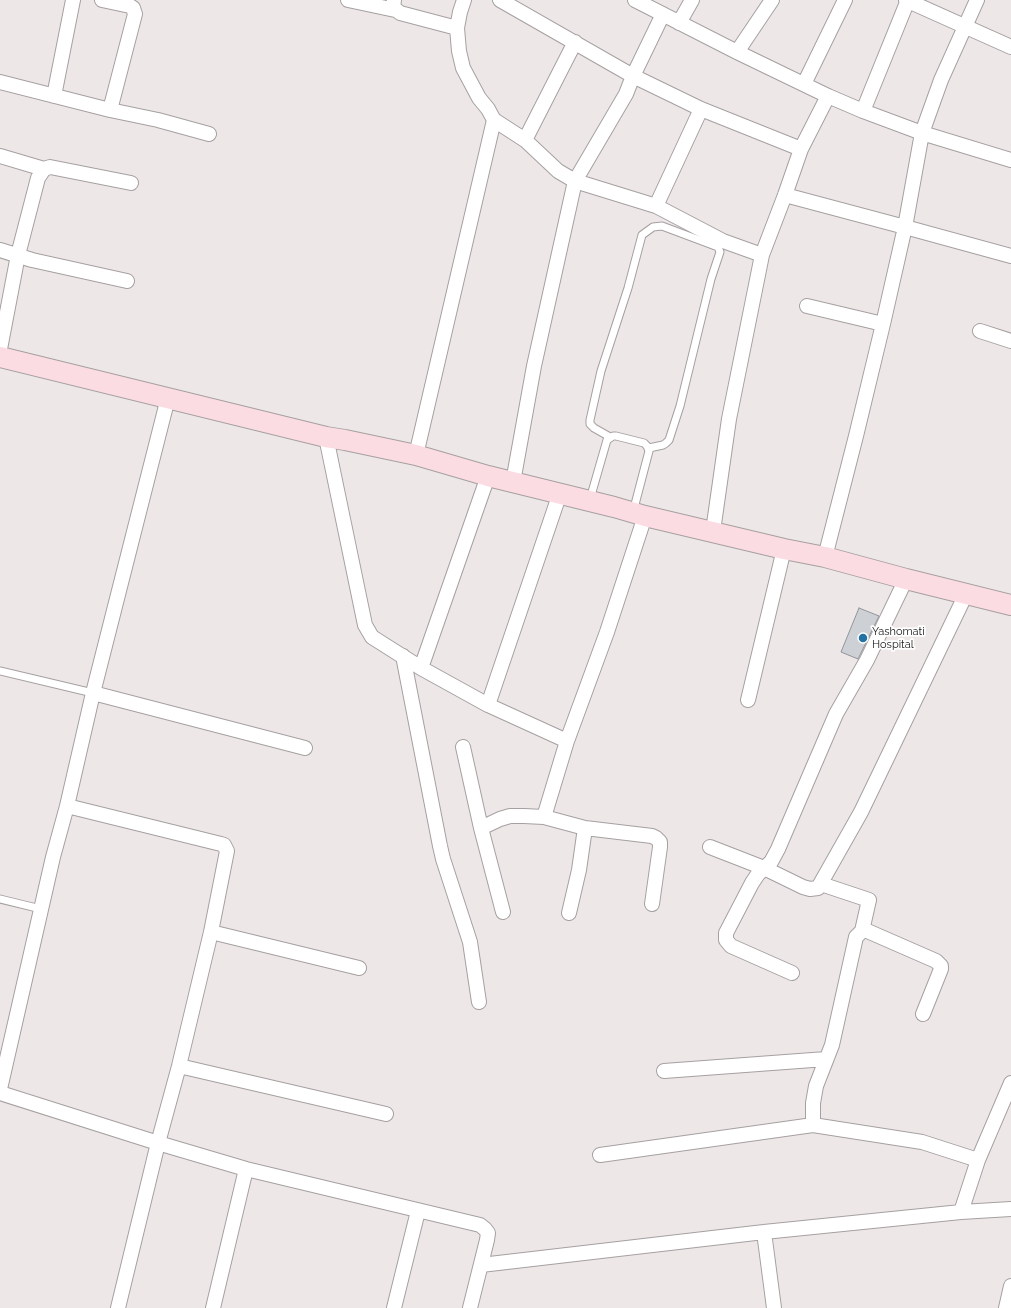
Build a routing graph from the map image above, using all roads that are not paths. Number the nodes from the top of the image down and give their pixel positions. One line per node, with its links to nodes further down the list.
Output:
1 (73, 0): 23 (street)
2 (102, 0): 25 (street)
3 (348, 0): 12 (street)
4 (464, 0): 16 (street)
5 (500, 0): 17 (street)
6 (635, 0): 13 (street)
7 (692, 0): 14 (street)
8 (772, 0): 19 (street)
9 (844, 0): 22 (street)
10 (907, 0): 15 (street); 27 (street)
11 (977, 0): 15 (street)
12 (395, 5): 16 (street)
13 (663, 14): 14 (street); 20 (street)
14 (679, 23): 19 (street)
15 (965, 27): 18 (street); 29 (street)
16 (457, 28): 28 (street)
17 (575, 42): 20 (street); 31 (street)
18 (1011, 47)
19 (737, 52): 22 (street)
20 (633, 76): 26 (street); 36 (street)
21 (0, 82): 23 (street)
22 (804, 84): 24 (street)
23 (54, 96): 25 (street)
24 (828, 96): 27 (street); 32 (street)
25 (110, 110): 30 (street)
26 (701, 110): 32 (street); 39 (street)
27 (864, 111): 29 (street)
28 (494, 120): 31 (street); 56 (street)
29 (922, 133): 34 (street); 40 (street)
30 (209, 134)
31 (525, 140): 36 (street)
32 (801, 149): 38 (street)
33 (0, 156): 35 (street)
34 (1011, 160)
35 (44, 168): 37 (street); 42 (street)
36 (575, 182): 39 (street); 58 (street)
37 (131, 183)
38 (786, 195): 40 (street); 43 (street)
39 (656, 206): 43 (street)
40 (905, 227): 44 (street); 47 (street)
41 (0, 250): 42 (street)
42 (18, 255): 45 (street); 50 (street)
43 (762, 255): 62 (street)
44 (1011, 256)
45 (127, 281)
46 (807, 306): 47 (street)
47 (883, 324): 64 (street)
48 (980, 331): 49 (street)
49 (1011, 341)
50 (0, 349)
51 (0, 357): 52 (main road)
52 (168, 398): 54 (main road); 71 (street)
53 (610, 437): 55 (lane); 55 (lane); 60 (lane)
54 (326, 438): 56 (main road); 68 (street)
55 (649, 448): 61 (lane)
56 (416, 455): 57 (main road)
57 (488, 476): 58 (main road); 69 (street)
58 (513, 482): 59 (main road)
59 (560, 493): 60 (main road); 73 (street)
60 (590, 501): 61 (main road)
61 (639, 514): 62 (main road); 74 (street)
62 (713, 531): 63 (main road)
63 (784, 549): 64 (main road); 72 (street)
64 (825, 557): 65 (main road)
65 (906, 579): 66 (main road); 82 (street)
66 (966, 594): 67 (main road); 83 (street)
67 (1011, 605)
68 (403, 656): 69 (street); 93 (street)
69 (421, 668): 73 (street)
70 (0, 671): 71 (lane)
71 (93, 693): 76 (street); 77 (street)
72 (748, 700)
73 (488, 705): 74 (street)
74 (567, 741): 78 (street)
75 (463, 747): 79 (street)
76 (305, 748)
77 (66, 806): 86 (street); 89 (street)
78 (544, 818): 79 (street); 80 (street)
79 (481, 828): 87 (street)
80 (585, 828): 85 (street); 88 (street)
81 (710, 847): 82 (street)
82 (764, 868): 83 (street); 92 (street)
83 (821, 884): 90 (street)
84 (0, 899): 86 (lane)
85 (652, 904)
86 (41, 909): 99 (street)
87 (503, 912)
88 (568, 913)
89 (211, 932): 91 (street); 96 (street)
90 (862, 932): 94 (street); 95 (street)
91 (360, 968)
92 (792, 973)
93 (479, 1002)
94 (923, 1014)
95 (826, 1059): 97 (street); 102 (street)
96 (179, 1066): 101 (street); 103 (street)
97 (664, 1071)
98 (1011, 1083): 105 (street)
99 (0, 1089)
100 (0, 1093): 103 (street)
101 (386, 1114)
102 (813, 1125): 104 (street); 105 (street)
103 (158, 1143): 106 (street); 113 (street)
104 (600, 1156)
105 (978, 1160): 109 (street)
106 (246, 1169): 108 (street); 114 (street)
107 (1011, 1210): 109 (street)
108 (418, 1211): 111 (street); 115 (street)
109 (961, 1212): 110 (street)
110 (764, 1232): 111 (street); 117 (street)
111 (481, 1264): 116 (street)
112 (1011, 1286): 118 (street)
113 (118, 1308)
114 (213, 1308)
115 (394, 1308)
116 (470, 1308)
117 (774, 1308)
118 (1006, 1308)

